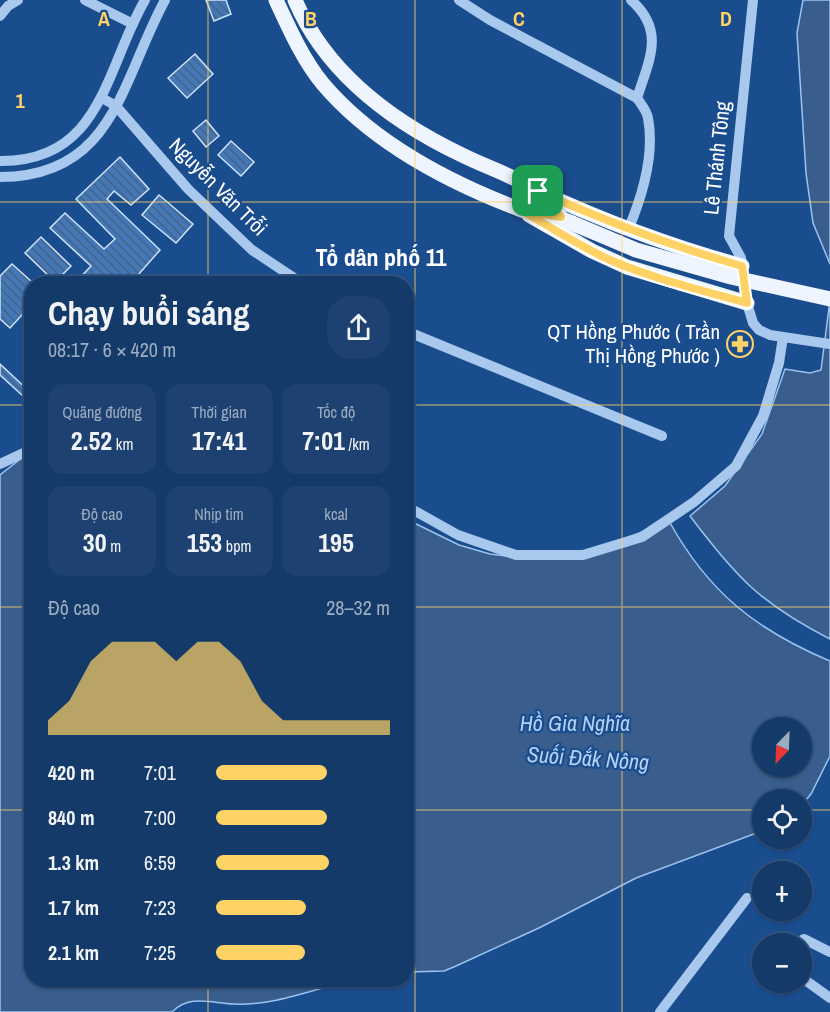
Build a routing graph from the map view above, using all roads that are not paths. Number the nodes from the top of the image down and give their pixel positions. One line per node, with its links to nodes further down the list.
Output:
1 (18, 0): 10 (street)
2 (85, 0): 11 (street)
3 (145, 0): 11 (street)
4 (165, 0): 14 (street)
5 (276, 0): 18 (main road)
6 (295, 0): 17 (main road)
7 (459, 0): 13 (street)
8 (631, 0): 13 (street)
9 (753, 0): 21 (street, Lê Thánh Tông)
10 (0, 16)
11 (133, 24): 12 (street)
12 (102, 98): 14 (street, Nguyễn Văn Trỗi); 15 (street)
13 (637, 98): 20 (street)
14 (116, 106): 16 (street); 22 (street, Nguyễn Văn Trỗi)
15 (0, 161)
16 (0, 177)
17 (538, 191): 19 (main road); 20 (main road)
18 (521, 210): 19 (main road); 24 (main road)
19 (566, 220): 23 (main road, bridge)
20 (628, 230): 21 (main road)
21 (742, 266): 24 (street, Lê Thánh Tông)
22 (291, 276)
23 (830, 299)
24 (747, 303): 26 (street, Lê Thánh Tông)
25 (414, 334): 28 (street)
26 (783, 337): 27 (street, Lê Thánh Tông); 31 (street)
27 (830, 344)
28 (662, 436)
29 (24, 452): 30 (street)
30 (0, 464)
31 (414, 510)
32 (747, 898): 37 (street)
33 (812, 943): 34 (street)
34 (830, 952)
35 (812, 985): 36 (street)
36 (830, 999)
37 (660, 1012)

